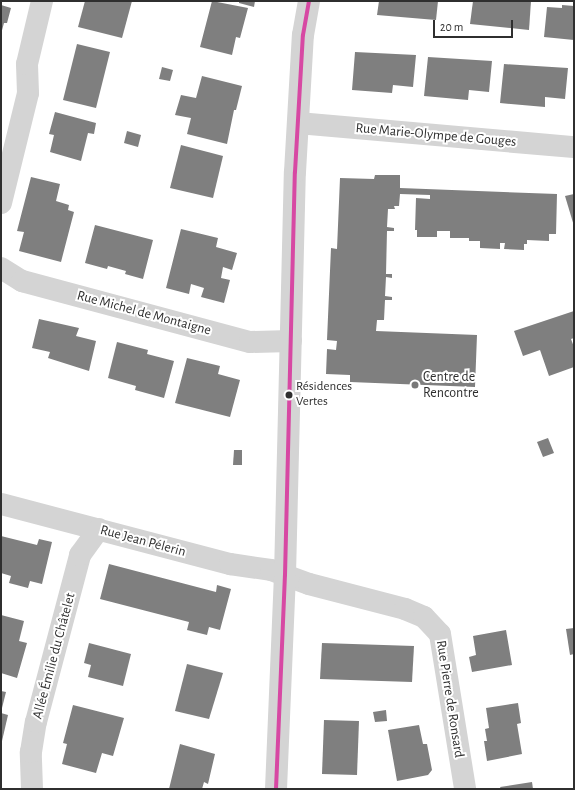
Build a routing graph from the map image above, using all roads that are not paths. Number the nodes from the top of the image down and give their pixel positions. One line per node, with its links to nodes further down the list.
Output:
1 (42, 1): 5 (street)
2 (309, 1): 3 (street)
3 (298, 123): 4 (street, Rue Marie-Olympe de Gouges); 7 (street)
4 (574, 147)
5 (1, 202)
6 (1, 268): 7 (street, Rue Michel de Montaigne)
7 (291, 341): 10 (street)
8 (1, 504): 9 (street, Rue Jean Pélerin)
9 (99, 530): 10 (street, Rue Jean Pélerin); 11 (street, Allée Émilie du Châtelet)
10 (285, 575): 12 (street); 13 (street, Rue Pierre de Ronsard)
11 (32, 789)
12 (276, 789)
13 (465, 789)

